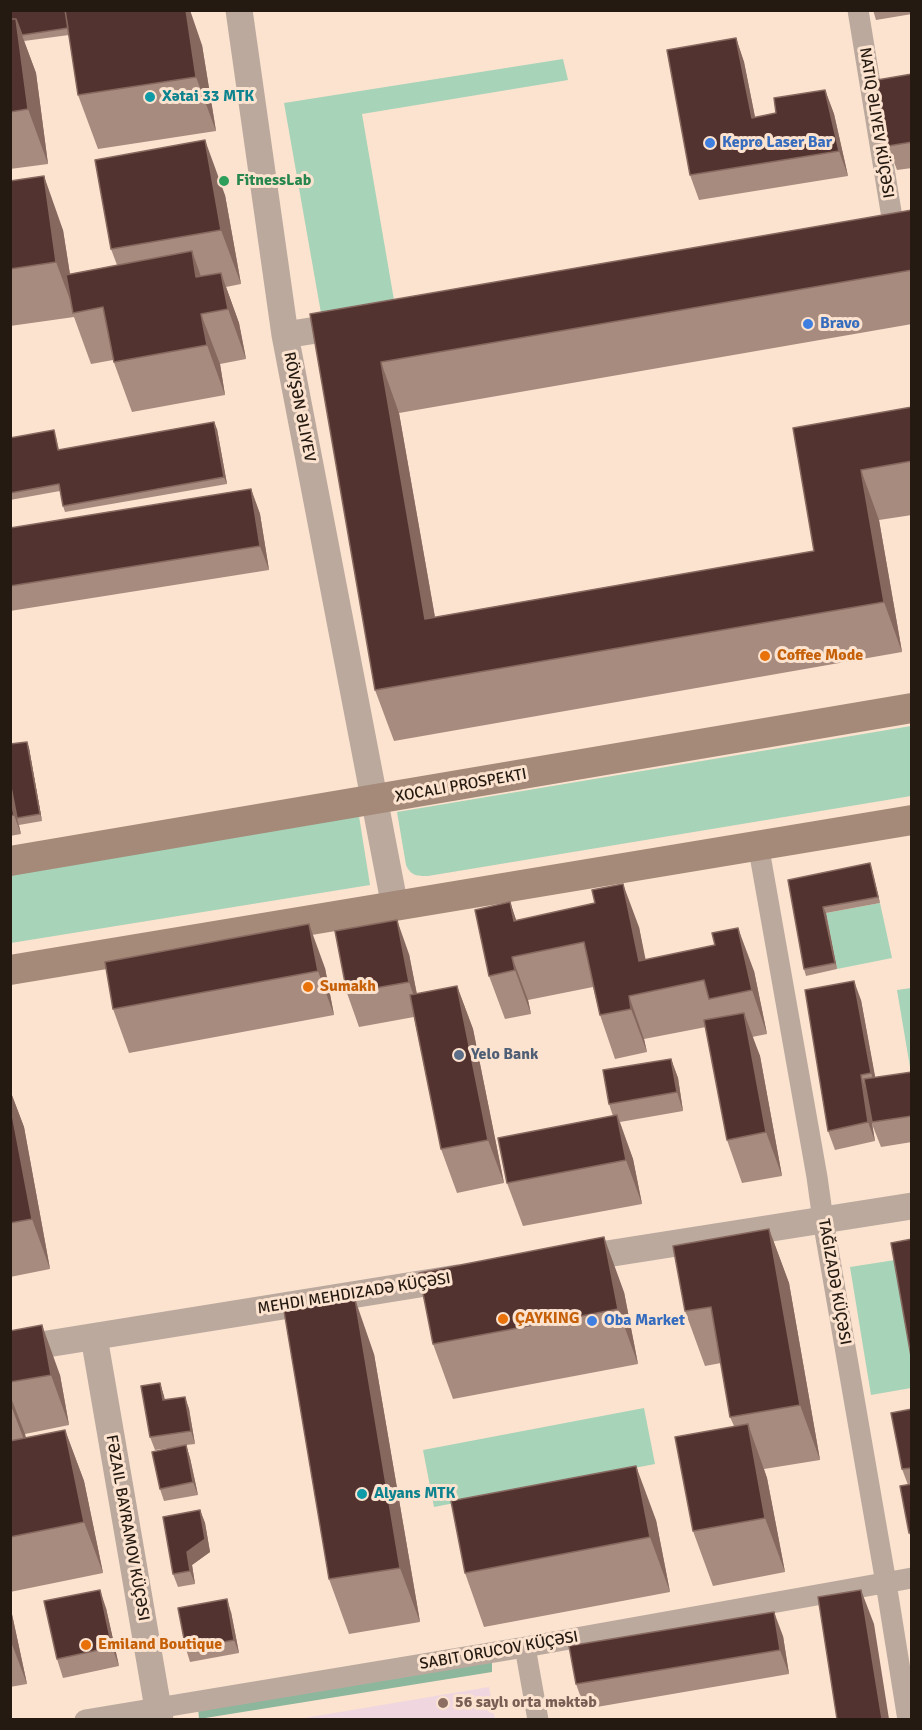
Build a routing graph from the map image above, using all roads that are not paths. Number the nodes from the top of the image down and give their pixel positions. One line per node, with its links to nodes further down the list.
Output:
1 (239, 10): 5 (street, RÖVŞƏN ƏLIYEV)
2 (858, 10): 3 (street, NATIQ ƏLIYEV KÜÇƏSI)
3 (893, 237)
4 (367, 322): 5 (street)
5 (285, 335): 7 (street, RÖVŞƏN ƏLIYEV)
6 (912, 708): 7 (main road)
7 (374, 801): 10 (main road); 11 (street, RÖVŞƏN ƏLIYEV)
8 (912, 820): 9 (main road)
9 (758, 844): 11 (main road); 14 (street)
10 (10, 861)
11 (395, 907): 12 (main road)
12 (10, 970)
13 (912, 1206): 14 (street)
14 (823, 1220): 15 (street); 20 (street)
15 (551, 1263)
16 (480, 1274): 17 (street, MEHDI MEHDIZADƏ KÜÇƏSI)
17 (94, 1337): 18 (street, MEHDI MEHDIZADƏ KÜÇƏSI); 22 (street, FƏZAIL BAYRAMOV KÜÇƏSI)
18 (10, 1350)
19 (912, 1578): 20 (street, SABIT ORUCOV KÜÇƏSI)
20 (886, 1583): 21 (street, SABIT ORUCOV KÜÇƏSI); 25 (street)
21 (525, 1647): 22 (street, SABIT ORUCOV KÜÇƏSI); 24 (street)
22 (159, 1714): 23 (street, SABIT ORUCOV KÜÇƏSI)
23 (86, 1719)
24 (538, 1719)
25 (908, 1719)

